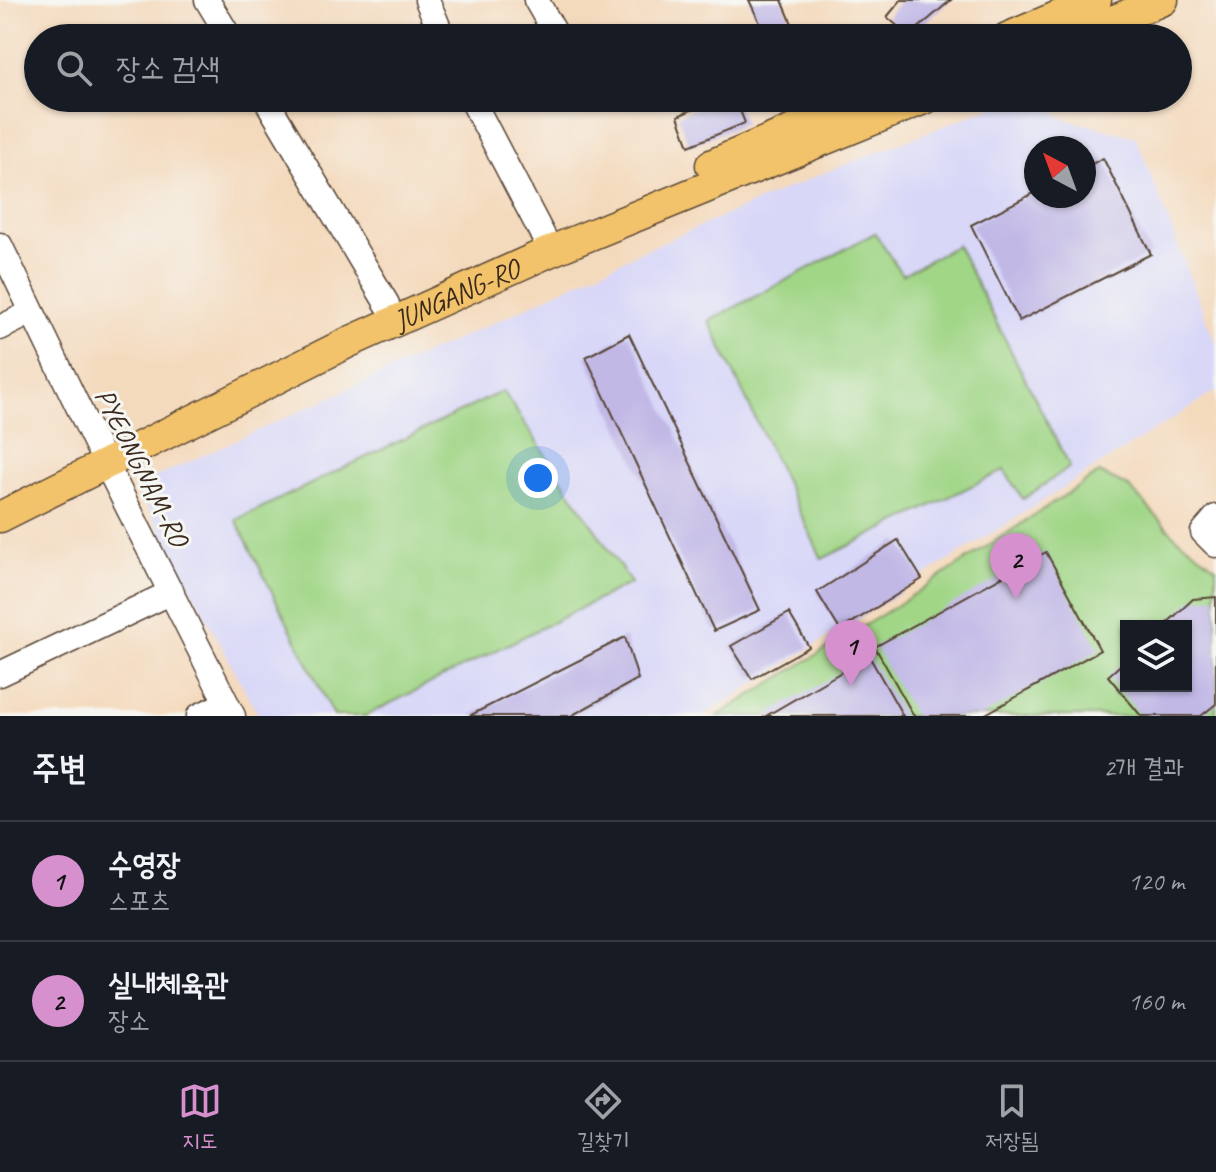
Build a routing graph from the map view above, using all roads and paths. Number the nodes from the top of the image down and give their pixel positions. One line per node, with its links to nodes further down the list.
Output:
1 (207, 0): 6 (street)
2 (427, 0): 7 (street)
3 (536, 0): 8 (street)
4 (1096, 0): 9 (main road)
5 (1163, 0): 10 (main road)
6 (222, 24)
7 (437, 24)
8 (550, 24)
9 (1040, 24)
10 (1105, 24)
11 (273, 112): 17 (street)
12 (478, 112): 15 (street)
13 (836, 112): 15 (main road, JUNGANG-RO)
14 (890, 112): 15 (main road, JUNGANG-RO)
15 (547, 244): 17 (main road, JUNGANG-RO); 20 (main road, JUNGANG-RO)
16 (0, 245): 18 (street, PYEONGNAM-RO)
17 (387, 304): 20 (main road, JUNGANG-RO)
18 (32, 312): 19 (street); 20 (street, PYEONGNAM-RO)
19 (0, 328)
20 (102, 456): 21 (main road, JUNGANG-RO); 22 (main road, JUNGANG-RO); 23 (street, PYEONGNAM-RO)
21 (0, 497)
22 (0, 517)
23 (172, 592): 24 (street); 25 (street, PYEONGNAM-RO)
24 (0, 674)
25 (230, 709): 26 (street)
26 (199, 716)

